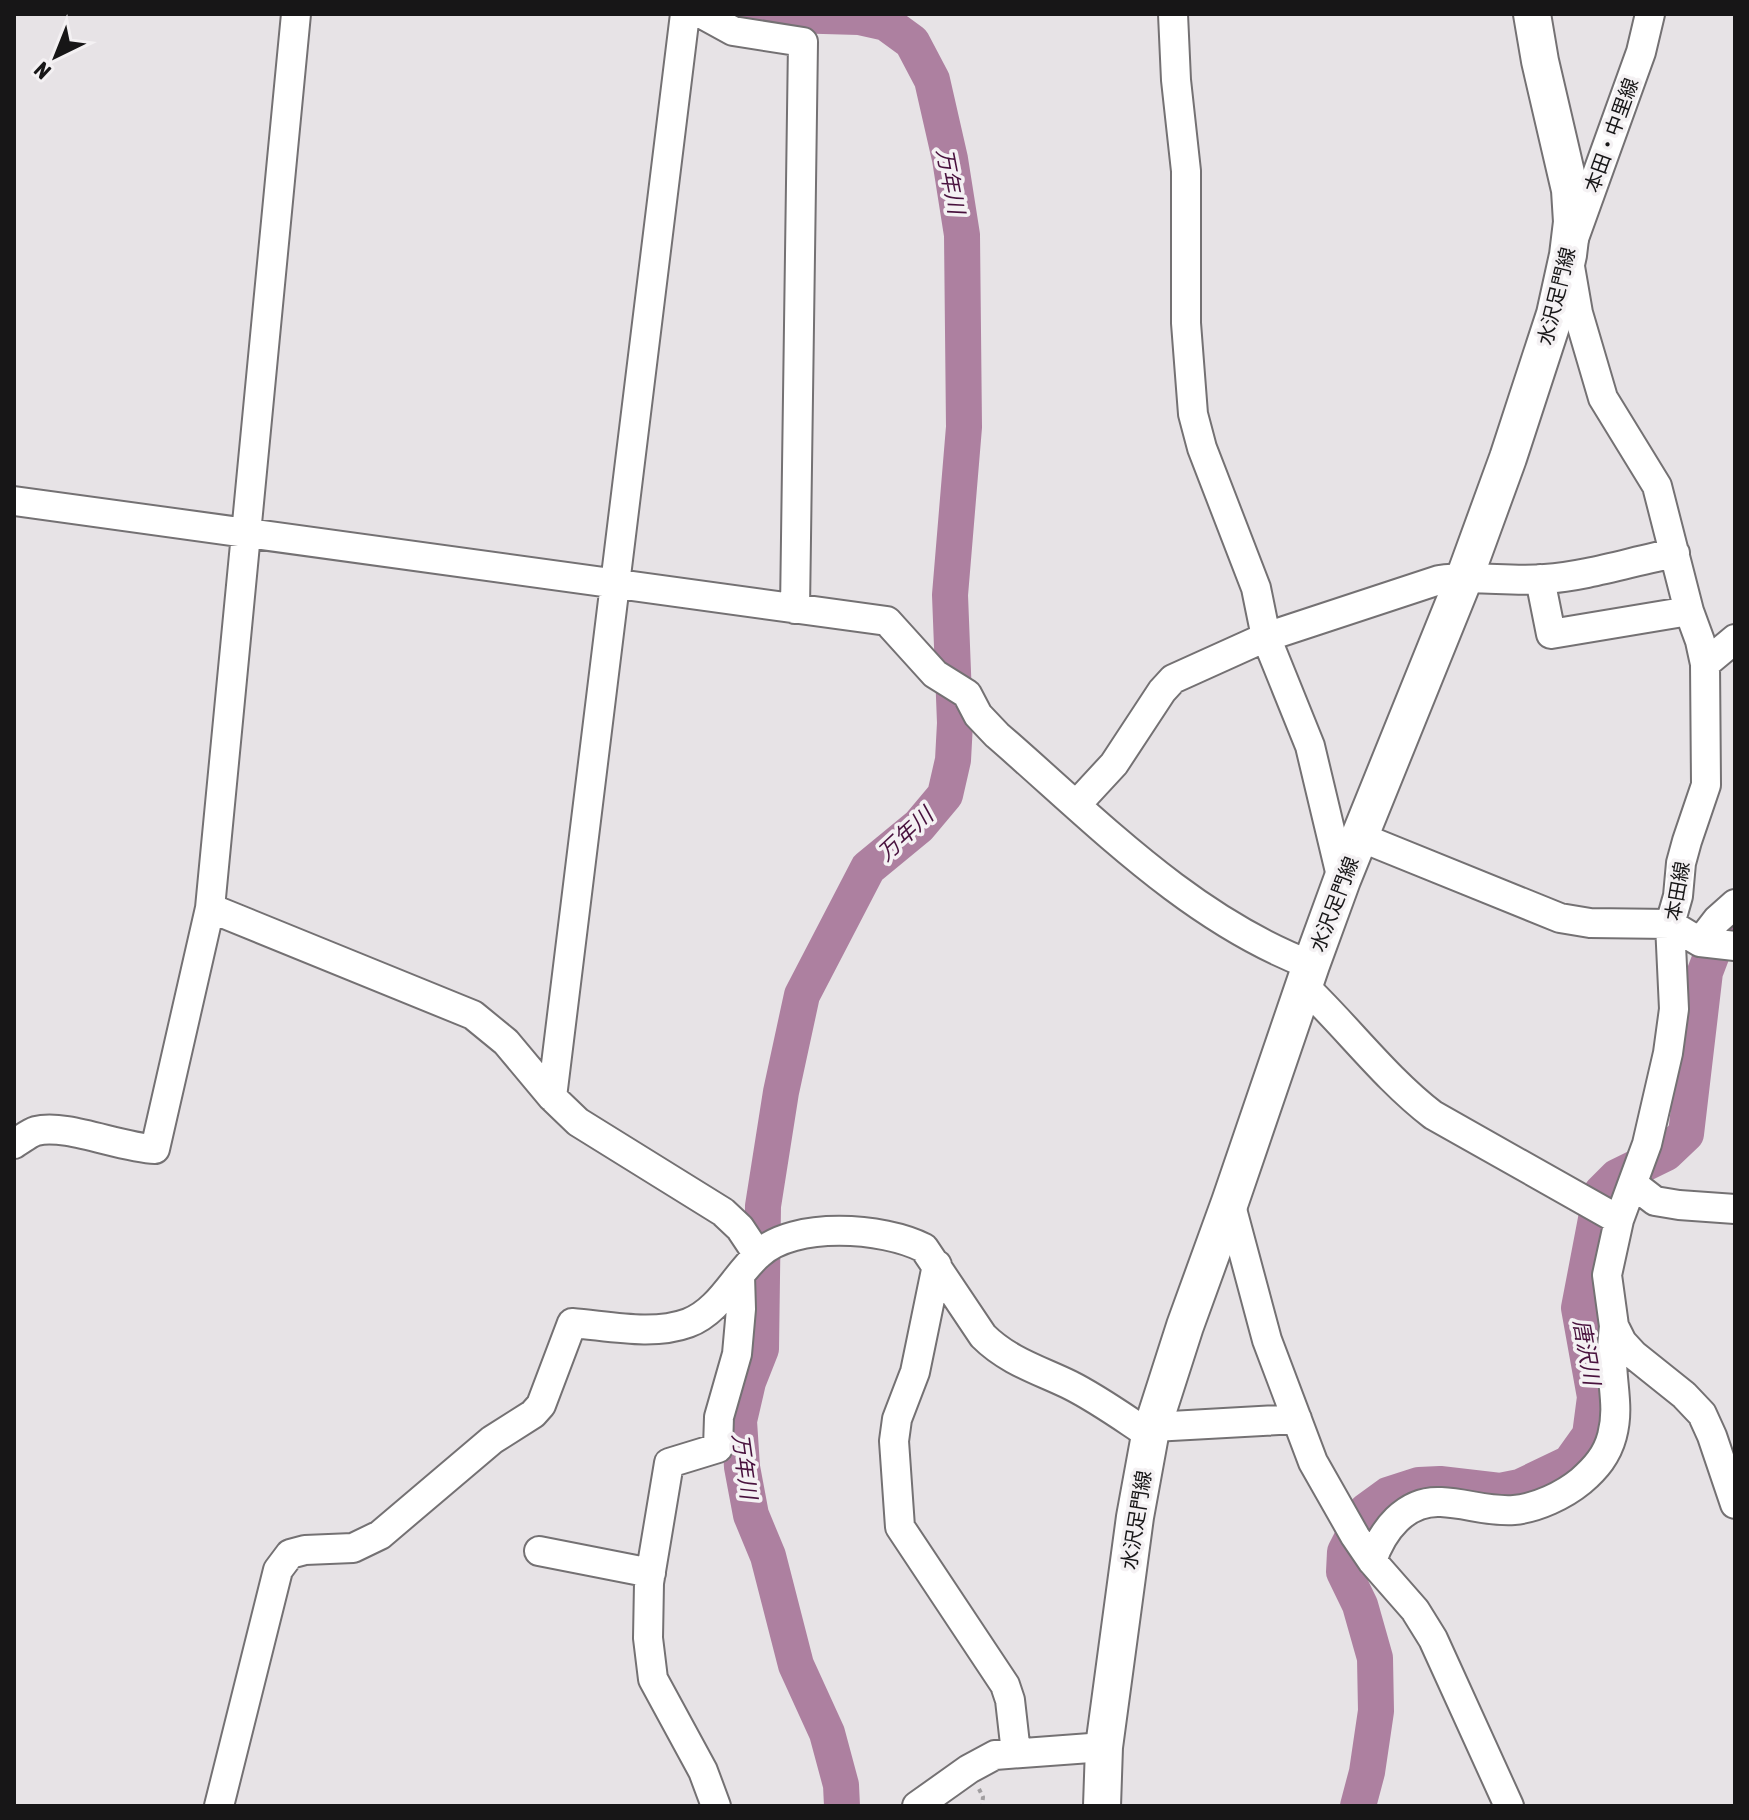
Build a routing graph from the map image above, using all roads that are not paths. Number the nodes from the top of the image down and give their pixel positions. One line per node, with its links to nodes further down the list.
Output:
1 (296, 14): 9 (street)
2 (685, 14): 13 (street)
3 (702, 14): 14 (street)
4 (1173, 14): 16 (street)
5 (1532, 14): 7 (main road, 水沢足門線)
6 (1650, 14): 7 (street, 本田・中里線)
7 (1568, 255): 10 (street, 本田線); 11 (main road, 水沢足門線)
8 (14, 501): 9 (street)
9 (245, 532): 13 (street); 23 (street)
10 (1675, 553): 12 (street); 15 (street, 本田線)
11 (1465, 576): 12 (street); 16 (street); 20 (main road, 水沢足門線)
12 (1540, 579): 15 (street)
13 (614, 586): 14 (street); 28 (street)
14 (795, 609): 19 (street)
15 (1689, 611): 18 (street, 本田線)
16 (1266, 637): 19 (street); 21 (street)
17 (1735, 639): 18 (street)
18 (1705, 664): 24 (street, 本田線)
19 (1077, 804): 27 (street)
20 (1360, 837): 21 (main road, 水沢足門線); 24 (street)
21 (1342, 880): 27 (main road, 水沢足門線)
22 (1735, 904): 25 (street)
23 (210, 908): 28 (street); 29 (street)
24 (1670, 924): 25 (street); 30 (street, 本田線)
25 (1700, 942): 26 (street)
26 (1735, 946)
27 (1308, 975): 31 (main road, 水沢足門線); 33 (street)
28 (552, 1097): 34 (street)
29 (14, 1144)
30 (1633, 1184): 32 (street); 33 (street, 本田線)
31 (1230, 1202): 38 (street); 39 (main road, 水沢足門線)
32 (1735, 1209)
33 (1606, 1213): 37 (street, 本田線)
34 (758, 1255): 35 (street); 36 (street)
35 (937, 1265): 39 (street); 45 (street)
36 (740, 1276): 43 (street); 46 (street)
37 (1614, 1326): 40 (street, 本田線); 42 (street)
38 (1297, 1419): 39 (street); 42 (street)
39 (1152, 1431): 44 (main road, 水沢足門線)
40 (1735, 1504)
41 (539, 1551): 43 (street)
42 (1365, 1551): 50 (street)
43 (651, 1573): 47 (street)
44 (1104, 1747): 45 (street); 49 (main road, 水沢足門線)
45 (1016, 1753): 48 (street)
46 (219, 1806)
47 (716, 1806)
48 (917, 1806)
49 (1102, 1806)
50 (1509, 1806)

